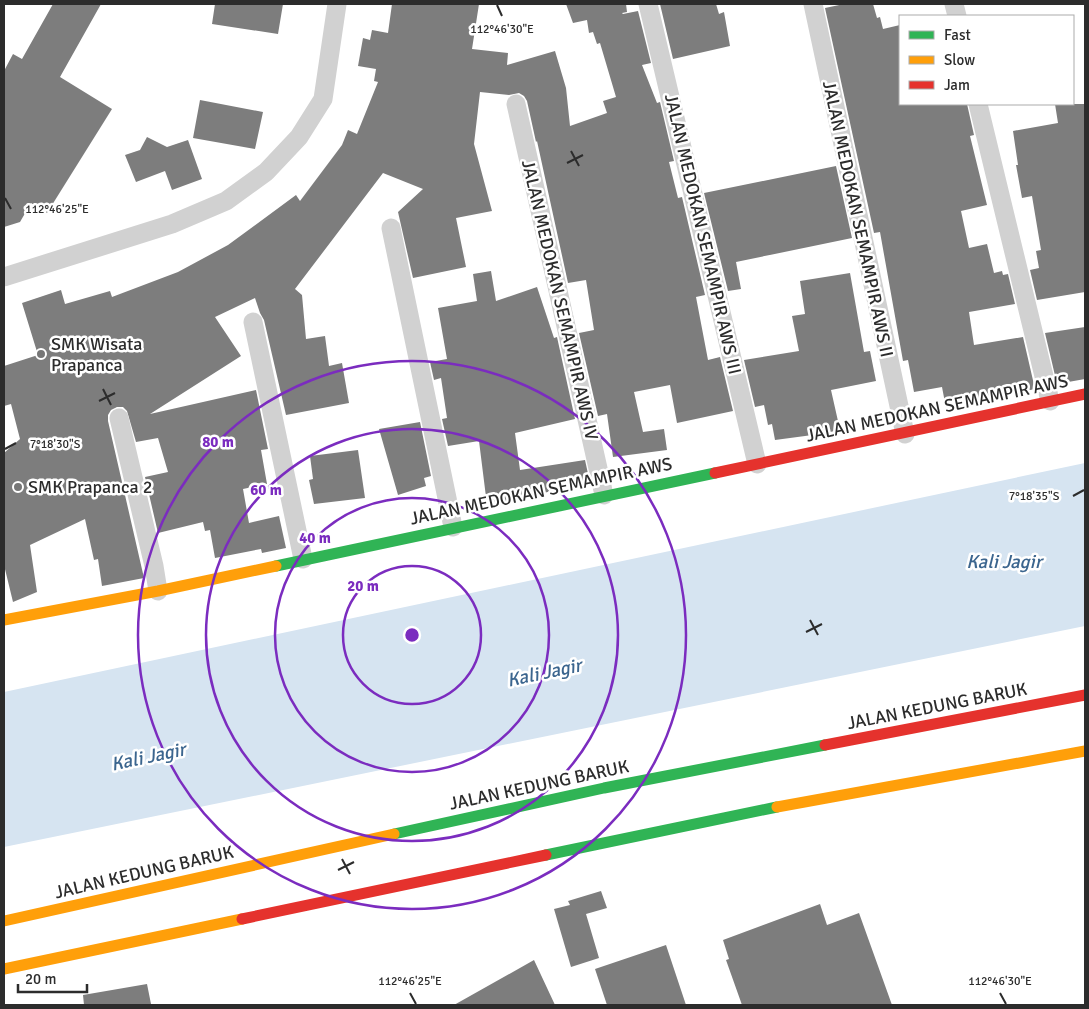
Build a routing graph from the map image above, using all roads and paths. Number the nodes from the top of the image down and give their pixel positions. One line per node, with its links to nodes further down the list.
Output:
1 (337, 4): 7 (street)
2 (648, 4): 13 (street, JALAN MEDOKAN SEMAMPIR AWS III)
3 (813, 4): 12 (street, JALAN MEDOKAN SEMAMPIR AWS II)
4 (516, 104): 14 (street, JALAN MEDOKAN SEMAMPIR AWS IV)
5 (978, 105): 10 (street)
6 (391, 228): 15 (street)
7 (4, 277)
8 (253, 322): 16 (street)
9 (1085, 394): 10 (main road, JALAN MEDOKAN SEMAMPIR AWS)
10 (1050, 402): 12 (main road, JALAN MEDOKAN SEMAMPIR AWS)
11 (118, 418): 17 (street)
12 (905, 434): 13 (main road, JALAN MEDOKAN SEMAMPIR AWS)
13 (757, 464): 14 (main road, JALAN MEDOKAN SEMAMPIR AWS)
14 (604, 495): 15 (main road, JALAN MEDOKAN SEMAMPIR AWS)
15 (453, 528): 16 (main road, JALAN MEDOKAN SEMAMPIR AWS)
16 (303, 559): 17 (main road, JALAN MEDOKAN SEMAMPIR AWS)
17 (158, 591): 18 (main road, JALAN MEDOKAN SEMAMPIR AWS)
18 (4, 620)
19 (1085, 695): 21 (main road, JALAN KEDUNG BARUK)
20 (1085, 751): 22 (main road)
21 (4, 921)
22 (4, 969)

